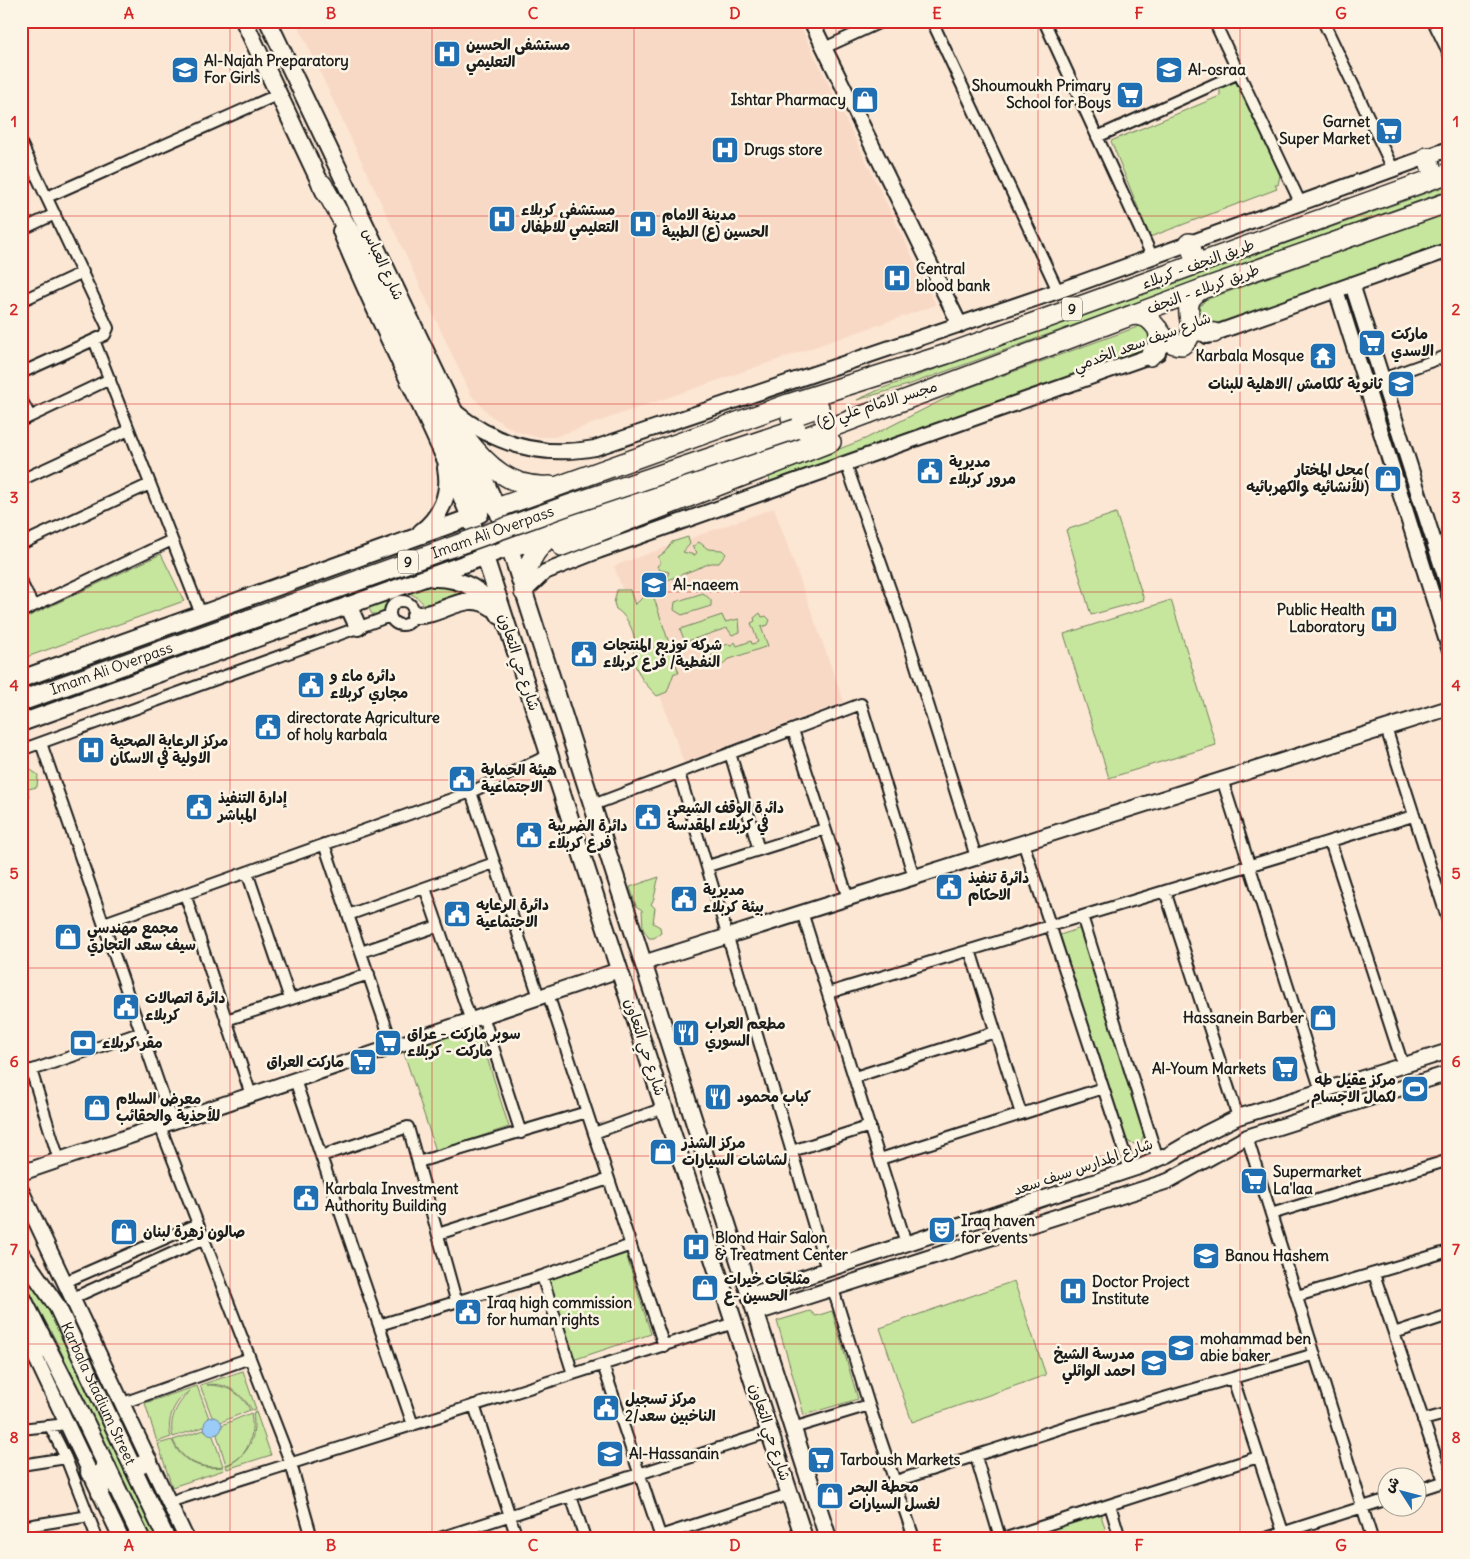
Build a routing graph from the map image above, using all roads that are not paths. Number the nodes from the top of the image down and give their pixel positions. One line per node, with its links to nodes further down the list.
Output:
1 (244, 21): 13 (main road, شارع العباس)
2 (268, 21): 54 (main road, شارع العباس)
3 (811, 21): 10 (main road)
4 (883, 21): 10 (street)
5 (932, 21): 36 (street)
6 (1044, 21): 14 (street)
7 (1214, 21): 12 (street)
8 (1323, 21): 19 (street)
9 (1433, 21): 11 (street)
10 (824, 48): 40 (main road)
11 (1449, 54)
12 (1239, 73): 14 (street); 24 (street)
13 (279, 94): 22 (main road, شارع العباس); 23 (street)
14 (1097, 137): 30 (street)
15 (21, 143): 18 (street)
16 (1449, 149): 17 (main road)
17 (1427, 157): 19 (main road); 21 (highway)
18 (32, 165): 20 (street); 23 (street)
19 (1394, 169): 24 (main road)
20 (21, 170)
21 (1442, 175): 31 (highway, طريق النجف - كربلاء / 9)
22 (322, 184): 59 (main road, شارع العباس); 65 (highway)
23 (47, 197): 26 (street)
24 (1300, 202): 28 (main road)
25 (1449, 202): 34 (highway, طريق كربلاء - النجف / 9)
26 (55, 214): 27 (street); 32 (street)
27 (21, 230)
28 (1188, 243): 30 (main road); 31 (highway)
29 (1449, 250): 33 (main road, شارع سيف سعد الخدمي)
30 (1152, 256): 36 (main road)
31 (1197, 264): 45 (highway, طريق النجف - كربلاء / 9)
32 (83, 272): 37 (street); 43 (street)
33 (1352, 284): 35 (main road, شارع سيف سعد الخدمي); 50 (main road)
34 (1202, 289): 38 (highway, طريق كربلاء - النجف / 9); 39 (highway)
35 (1336, 290): 42 (main road, شارع سيف سعد الخدمي); 88 (main road)
36 (1058, 291): 40 (main road)
37 (21, 301)
38 (1129, 316): 41 (highway); 49 (highway, طريق كربلاء - النجف / 9)
39 (1190, 321): 42 (highway); 44 (highway)
40 (960, 325): 54 (main road)
41 (1158, 329): 44 (highway); 47 (highway)
42 (1214, 334): 44 (main road, شارع سيف سعد الخدمي)
43 (94, 340): 48 (street); 51 (street)
44 (1182, 345): 47 (main road, شارع سيف سعد الخدمي)
45 (947, 354): 56 (highway, مجسر الامام علي (ع) / 9); 61 (highway)
46 (1449, 355): 50 (street)
47 (1150, 356): 60 (main road, شارع سيف سعد الخدمي)
48 (21, 372)
49 (958, 379): 53 (highway); 56 (highway, مجسر الامام علي (ع) / 9)
50 (1382, 379): 75 (main road)
51 (110, 380): 55 (street); 57 (street)
52 (21, 399): 55 (street)
53 (901, 402): 66 (highway); 67 (highway)
54 (454, 412): 58 (main road, شارع العباس)
55 (26, 419)
56 (794, 423): 92 (highway, Imam Ali Overpass / 9); 93 (highway, Imam Ali Overpass / 9, bridge)
57 (129, 430): 62 (street); 64 (street)
58 (465, 437): 63 (highway); 65 (main road, شارع العباس)
59 (442, 451): 65 (main road); 68 (main road)
60 (846, 464): 76 (main road, شارع سيف سعد الخدمي); 114 (street)
61 (590, 475): 63 (highway); 66 (highway)
62 (21, 480)
63 (566, 483): 65 (highway)
64 (150, 484): 69 (street); 70 (street)
65 (483, 510): 68 (main road); 71 (main road, شارع حي التعاون); 72 (main road, شارع حي التعاون)
66 (605, 513): 67 (highway)
67 (564, 537): 71 (highway); 76 (highway)
68 (410, 539): 81 (main road)
69 (172, 540): 78 (street); 81 (street)
70 (21, 544)
71 (511, 547): 72 (main road); 76 (main road, شارع حي التعاون)
72 (485, 556): 73 (main road); 87 (main road, شارع حي التعاون)
73 (421, 579): 77 (main road); 80 (main road)
74 (21, 582): 78 (street)
75 (1448, 585)
76 (524, 592): 105 (main road, شارع حي التعاون)
77 (348, 605): 85 (main road); 89 (main road)
78 (33, 606): 79 (street)
79 (21, 612)
80 (498, 612): 82 (main road); 87 (main road)
81 (201, 614): 84 (main road)
82 (415, 615): 83 (street); 83 (street)
83 (390, 616): 85 (street)
84 (184, 620): 86 (main road); 89 (main road)
85 (358, 628): 98 (street)
86 (151, 632): 90 (main road); 91 (main road)
87 (510, 633): 101 (main road, شارع حي التعاون)
88 (1449, 648)
89 (198, 659): 90 (main road)
90 (164, 671): 95 (main road)
91 (21, 679)
92 (21, 688)
93 (21, 701)
94 (1449, 708): 96 (main road)
95 (21, 723)
96 (1386, 728): 103 (main road); 106 (street)
97 (793, 730): 100 (street); 107 (street); 121 (street)
98 (42, 742): 99 (street); 130 (street)
99 (21, 750)
100 (730, 753): 102 (street); 113 (street)
101 (550, 755): 104 (street); 111 (main road, شارع حي التعاون)
102 (679, 773): 105 (street); 117 (street)
103 (1222, 779): 110 (main road); 118 (street)
104 (471, 792): 112 (street); 115 (street)
105 (593, 805): 108 (main road, شارع حي التعاون)
106 (1413, 816): 109 (street); 124 (street)
107 (825, 829): 113 (street); 126 (street)
108 (602, 835): 111 (main road); 116 (main road, شارع حي التعاون)
109 (1330, 841): 118 (street); 149 (street)
110 (1023, 842): 114 (main road); 133 (street)
111 (578, 843): 120 (main road, شارع حي التعاون)
112 (324, 844): 119 (street); 128 (street)
113 (759, 850): 117 (street)
114 (976, 857): 121 (main road)
115 (494, 863): 122 (street); 141 (street)
116 (612, 866): 120 (main road); 137 (main road, شارع حي التعاون)
117 (708, 866): 134 (street)
118 (1249, 866): 123 (street); 155 (street)
119 (247, 872): 125 (street); 142 (street)
120 (589, 875): 138 (main road, شارع حي التعاون)
121 (914, 877): 126 (main road)
122 (425, 888): 128 (street); 132 (street)
123 (1165, 891): 129 (street); 160 (street)
124 (1444, 892): 131 (street)
125 (185, 894): 130 (street); 144 (street)
126 (848, 898): 127 (main road)
127 (802, 912): 134 (main road); 140 (street)
128 (348, 915): 136 (street)
129 (1082, 916): 133 (street); 170 (street)
130 (104, 923): 145 (street)
131 (1449, 924)
132 (438, 926): 136 (street); 143 (street)
133 (1050, 926): 135 (street); 154 (street)
134 (728, 936): 137 (main road); 166 (street)
135 (970, 950): 140 (street); 146 (street)
136 (361, 952): 139 (street)
137 (643, 963): 197 (main road, شارع حي التعاون)
138 (619, 970): 141 (main road); 157 (main road, شارع حي التعاون)
139 (368, 974): 142 (street); 147 (street)
140 (828, 993): 152 (street)
141 (544, 996): 143 (main road); 158 (street)
142 (290, 999): 144 (street)
143 (477, 1018): 147 (main road); 163 (street)
144 (226, 1020): 156 (street)
145 (142, 1032): 150 (street); 161 (street)
146 (995, 1032): 152 (street); 159 (street)
147 (394, 1047): 153 (main road)
148 (1448, 1052): 149 (main road, شارع المدارس سيف سعد)
149 (1403, 1066): 155 (main road, شارع المدارس سيف سعد)
150 (26, 1072): 169 (street)
151 (1449, 1073): 165 (main road)
152 (855, 1077): 162 (street)
153 (295, 1080): 156 (main road); 167 (street)
154 (1103, 1088): 159 (street); 173 (street)
155 (1321, 1091): 160 (main road, شارع المدارس سيف سعد)
156 (251, 1095): 161 (main road)
157 (664, 1108): 164 (street); 203 (main road, شارع حي التعاون)
158 (587, 1112): 163 (street); 164 (street)
159 (1021, 1114): 168 (street)
160 (1238, 1117): 170 (main road, شارع المدارس سيف سعد)
161 (166, 1124): 169 (main road); 178 (street)
162 (870, 1126): 166 (street); 168 (street)
163 (521, 1133): 172 (street)
164 (594, 1133): 175 (street)
165 (1247, 1137): 177 (street); 184 (main road)
166 (792, 1151): 189 (street)
167 (321, 1156): 172 (street); 204 (street)
168 (880, 1159): 183 (street)
169 (59, 1160): 174 (main road)
170 (1158, 1160): 173 (main road, شارع المدارس سيف سعد)
171 (1449, 1160): 177 (street)
172 (418, 1162): 181 (street)
173 (1130, 1170): 179 (main road, شارع المدارس سيف سعد)
174 (21, 1173)
175 (609, 1179): 181 (street); 185 (street)
176 (21, 1190): 194 (main road)
177 (1271, 1214): 198 (street)
178 (198, 1224): 182 (street); 194 (street)
179 (966, 1224): 180 (main road, شارع المدارس سيف سعد); 184 (main road)
180 (944, 1231): 183 (main road, شارع المدارس سيف سعد); 186 (main road)
181 (438, 1234): 200 (street)
182 (204, 1239): 199 (street); 210 (street)
183 (906, 1243): 189 (main road, شارع المدارس سيف سعد)
184 (973, 1243): 186 (main road)
185 (631, 1245): 192 (street); 207 (street)
186 (949, 1251): 195 (main road)
187 (1449, 1251): 191 (street)
188 (21, 1254): 193 (main road, Karbala Stadium Street)
189 (827, 1270): 197 (main road, شارع المدارس سيف سعد)
190 (21, 1273): 193 (main road)
191 (1374, 1274): 198 (street); 206 (street)
192 (542, 1276): 200 (street); 214 (street)
193 (38, 1278): 235 (main road, Karbala Stadium Street)
194 (65, 1282): 199 (main road)
195 (833, 1289): 201 (main road); 219 (street)
196 (21, 1295): 211 (main road, Karbala Stadium Street)
197 (750, 1295): 201 (main road, شارع حي التعاون)
198 (1297, 1296): 208 (street)
199 (73, 1298): 218 (main road)
200 (456, 1300): 204 (street)
201 (756, 1314): 209 (main road, شارع حي التعاون)
202 (1449, 1315): 206 (street)
203 (734, 1323): 207 (street); 212 (main road, شارع حي التعاون)
204 (379, 1325): 224 (street)
205 (22, 1327): 211 (main road); 223 (main road)
206 (1394, 1333): 222 (street)
207 (664, 1346): 213 (street)
208 (1315, 1354): 215 (street); 248 (street)
209 (770, 1357): 212 (main road); 216 (main road, شارع حي التعاون)
210 (250, 1358): 218 (street); 233 (street)
211 (55, 1360): 237 (main road, Karbala Stadium Street)
212 (747, 1362): 217 (main road, شارع حي التعاون)
213 (603, 1365): 214 (street); 238 (street)
214 (573, 1374): 220 (street)
215 (1232, 1379): 229 (street); 230 (street)
216 (778, 1382): 217 (main road); 226 (main road, شارع حي التعاون)
217 (756, 1390): 228 (main road, شارع حي التعاون)
218 (123, 1402): 232 (main road)
219 (869, 1405): 226 (street); 239 (street)
220 (474, 1406): 224 (street); 249 (street)
221 (1449, 1413): 222 (street)
222 (1423, 1420): 240 (street)
223 (67, 1424): 225 (street); 236 (main road)
224 (413, 1425): 233 (street)
225 (50, 1426): 227 (street); 231 (street)
226 (793, 1428): 264 (main road, شارع حي التعاون)
227 (21, 1429)
228 (769, 1432): 238 (street); 243 (main road, شارع حي التعاون)
229 (976, 1457): 239 (street); 266 (street)
230 (1258, 1457): 247 (street); 252 (street)
231 (66, 1458): 234 (street); 250 (street)
232 (149, 1461): 235 (main road); 245 (main road)
233 (291, 1464): 245 (street); 260 (street)
234 (21, 1465)
235 (133, 1468): 258 (main road, Karbala Stadium Street)
236 (89, 1473): 237 (main road); 242 (main road)
237 (110, 1474): 242 (main road); 257 (main road, Karbala Stadium Street)
238 (640, 1474): 244 (street); 254 (street)
239 (896, 1481): 265 (street)
240 (1446, 1481): 241 (street)
241 (1428, 1487)
242 (100, 1493): 256 (main road)
243 (790, 1494): 254 (street); 263 (main road, شارع حي التعاون)
244 (571, 1496): 249 (street); 262 (street)
245 (169, 1502): 259 (main road)
246 (1378, 1502): 248 (street)
247 (1110, 1505): 267 (street); 268 (street)
248 (1363, 1507): 252 (street); 270 (street)
249 (510, 1515): 253 (street); 261 (street)
250 (89, 1516): 251 (street); 255 (street)
251 (21, 1527)
252 (1284, 1535): 269 (street)
253 (441, 1537)
254 (661, 1537)
255 (97, 1538)
256 (121, 1538)
257 (140, 1538)
258 (166, 1538)
259 (186, 1538)
260 (312, 1538)
261 (517, 1538)
262 (585, 1538)
263 (804, 1538)
264 (828, 1538)
265 (914, 1538)
266 (1000, 1538)
267 (1006, 1538)
268 (1120, 1538)
269 (1266, 1538)
270 (1372, 1538)

